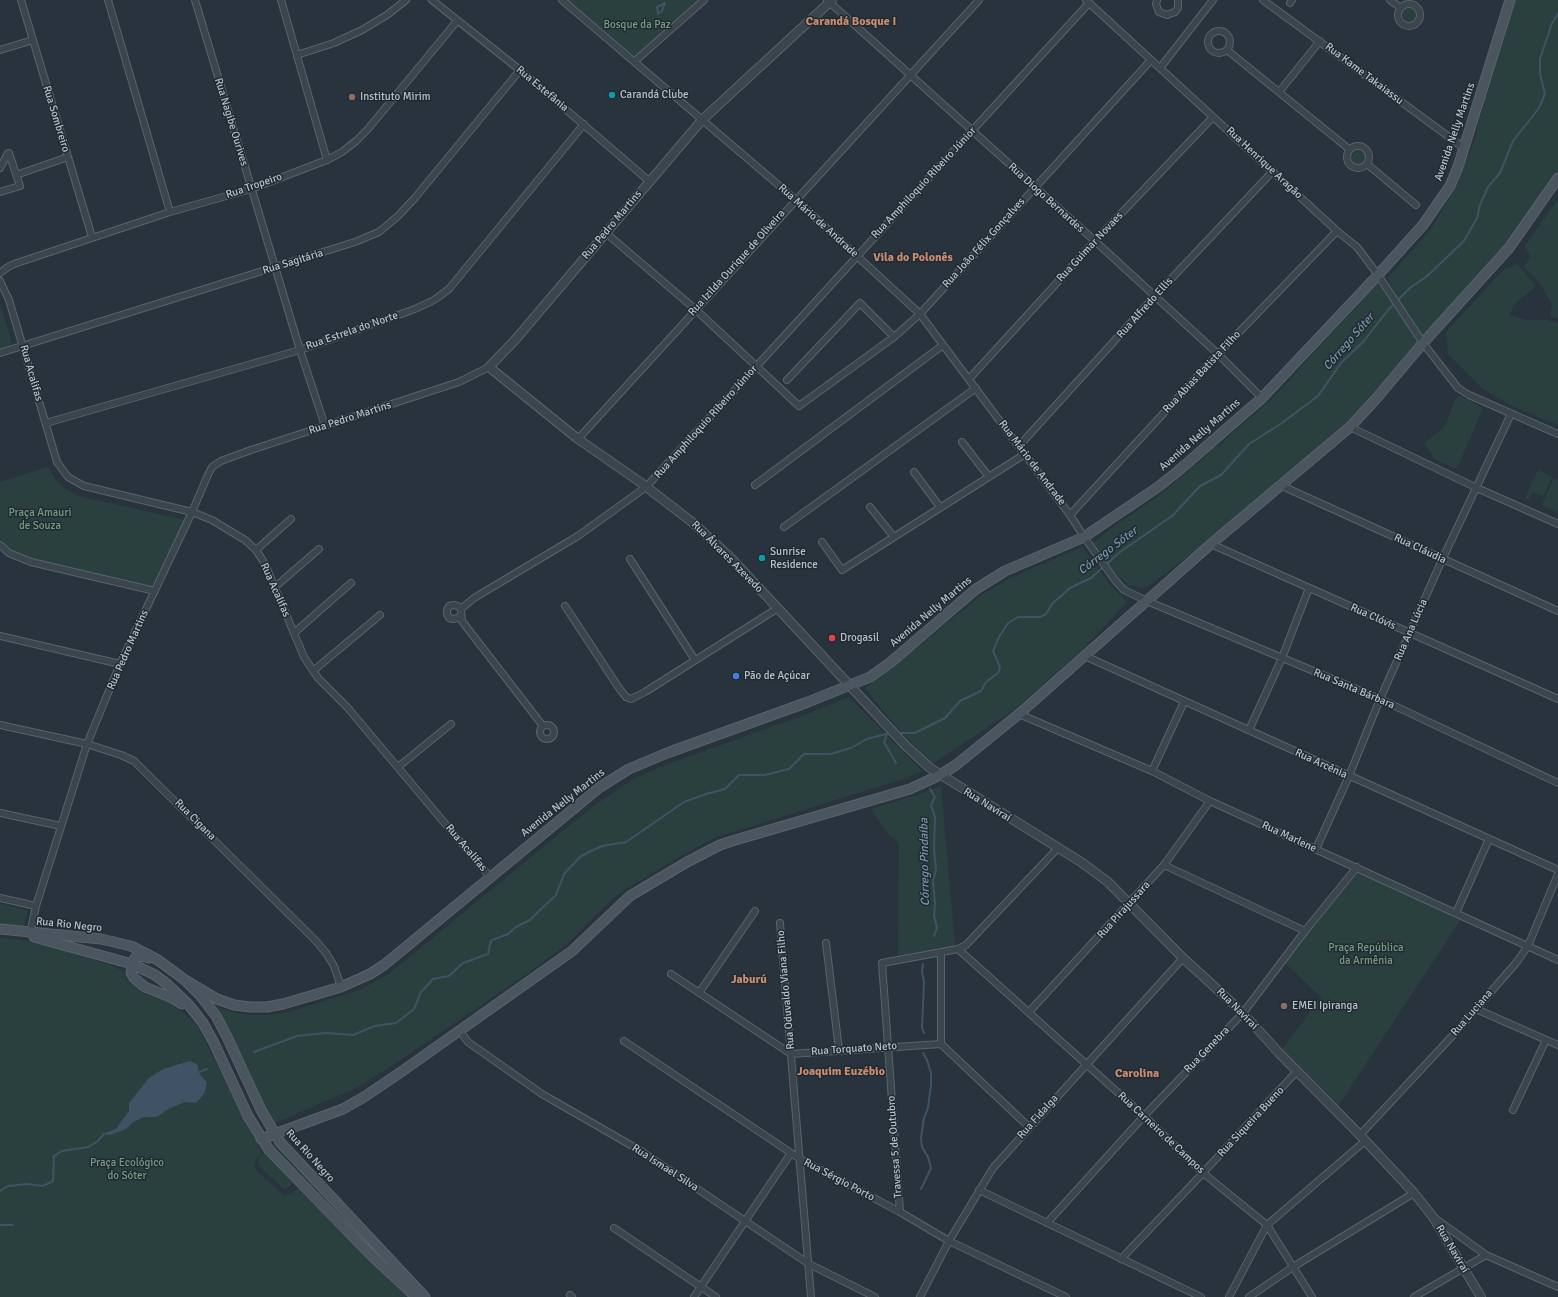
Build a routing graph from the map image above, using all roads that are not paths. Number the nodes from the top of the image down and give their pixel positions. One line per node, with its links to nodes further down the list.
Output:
1 (21, 0): 20 (street, Rua Sombreiro)
2 (108, 0): 50 (street)
3 (195, 0): 46 (street, Rua Nagibe Ourives)
4 (281, 0): 24 (street)
5 (406, 0): 24 (street)
6 (432, 0): 19 (street, Rua Estefânia)
7 (562, 0): 26 (street, Rua Mário de Andrade)
8 (704, 0): 26 (street)
9 (979, 0): 29 (street, Rua Izilda Ourique de Oliveira)
10 (1157, 0): 11 (street)
11 (1178, 0)
12 (1213, 0): 27 (street)
13 (1263, 0): 21 (street, Rua Kame Takaiassu)
14 (1390, 0): 18 (street)
15 (1510, 0): 35 (main road, Avenida Nelly Martins)
16 (829, 1): 29 (street, Rua Diogo Bernardes); 32 (street, Rua Pedro Martins)
17 (1088, 1): 25 (street, Rua Henrique Aragão); 34 (street, Rua Amphiloquio Ribeiro Júnior)
18 (1400, 8)
19 (457, 20): 28 (street, Rua Estefânia); 38 (street, Rua Tropeiro)
20 (33, 40): 22 (street); 37 (street, Rua Sombreiro)
21 (1320, 41): 30 (street); 35 (street, Rua Kame Takaiassu)
22 (0, 50)
23 (1227, 50): 30 (street)
24 (297, 55): 38 (street)
25 (1151, 60): 27 (street, Rua Henrique Aragão); 45 (street, Rua João Félix Gonçalves)
26 (635, 61): 32 (street, Rua Mário de Andrade)
27 (1160, 68): 31 (street, Rua Henrique Aragão)
28 (520, 70): 33 (street, Rua Estefânia); 56 (street, Rua Sagitária)
29 (911, 75): 34 (street, Rua Diogo Bernardes); 48 (street, Rua Izilda Ourique de Oliveira)
30 (1279, 92): 36 (street)
31 (1213, 117): 41 (street, Rua Henrique Aragão); 54 (street, Rua Guimar Novaes)
32 (702, 120): 44 (street, Rua Pedro Martins); 48 (street, Rua Mário de Andrade)
33 (584, 124): 44 (street, Rua Estefânia); 67 (street, Rua Estrela do Norte)
34 (972, 131): 45 (street, Rua Diogo Bernardes); 55 (street, Rua Amphiloquio Ribeiro Júnior)
35 (1464, 148): 58 (main road, Avenida Nelly Martins)
36 (1350, 149): 39 (street); 39 (street)
37 (68, 157): 42 (street); 53 (street, Rua Sombreiro)
38 (327, 160): 46 (street, Rua Tropeiro)
39 (1367, 164): 49 (street)
40 (0, 168): 42 (street)
41 (1273, 171): 51 (street, Rua Henrique Aragão); 60 (street, Rua Alfredo Ellis)
42 (16, 175): 47 (street)
43 (1558, 178): 64 (main road)
44 (649, 181): 52 (street, Rua Pedro Martins)
45 (1034, 187): 54 (street, Rua Diogo Bernardes); 62 (street, Rua João Félix Gonçalves)
46 (251, 189): 50 (street, Rua Tropeiro); 56 (street, Rua Nagibe Ourives)
47 (0, 192)
48 (796, 200): 55 (street, Rua Mário de Andrade); 61 (street, Rua Izilda Ourique de Oliveira)
49 (1416, 205)
50 (170, 212): 53 (street, Rua Tropeiro)
51 (1337, 231): 58 (street, Rua Henrique Aragão); 69 (street, Rua Abias Batista Filho)
52 (606, 233): 61 (street); 70 (street, Rua Pedro Martins)
53 (92, 237): 57 (street, Rua Tropeiro)
54 (1095, 241): 60 (street, Rua Diogo Bernardes); 72 (street, Rua Guimar Novaes)
55 (857, 256): 62 (street, Rua Mário de Andrade); 71 (street, Rua Amphiloquio Ribeiro Júnior)
56 (276, 267): 65 (street, Rua Sagitária); 67 (street, Rua Nagibe Ourives)
57 (0, 273)
58 (1378, 275): 64 (street, Rua Henrique Aragão); 75 (main road, Avenida Nelly Martins)
59 (0, 281): 65 (street, Rua Acalifas)
60 (1155, 296): 69 (street, Rua Diogo Bernardes); 83 (street, Rua Alfredo Ellis)
61 (695, 309): 71 (street); 81 (street, Rua Izilda Ourique de Oliveira)
62 (920, 314): 63 (street, Rua João Félix Gonçalves); 66 (street, Rua Mário de Andrade)
63 (894, 337): 71 (street, Rua João Félix Gonçalves); 73 (street)
64 (1423, 343): 76 (street, Rua Henrique Aragão); 79 (main road)
65 (23, 345): 68 (street, Rua Sagitária); 77 (street, Rua Acalifas)
66 (943, 345): 72 (street, Rua Mário de Andrade); 87 (street)
67 (300, 350): 77 (street, Rua Estrela do Norte); 78 (street, Rua Nagibe Ourives)
68 (0, 353)
69 (1218, 354): 75 (street, Rua Diogo Bernardes); 94 (street, Rua Abias Batista Filho)
70 (489, 367): 78 (street, Rua Pedro Martins); 81 (street, Rua Álvares Azevedo)
71 (756, 367): 89 (street, Rua Amphiloquio Ribeiro Júnior)
72 (969, 379): 74 (street, Rua Mário de Andrade)
73 (787, 380)
74 (976, 388): 83 (street, Rua Mário de Andrade); 97 (street)
75 (1262, 398): 98 (main road, Avenida Nelly Martins)
76 (1511, 414): 80 (street, Rua Henrique Aragão); 90 (street, Rua Ana Lúcia)
77 (46, 423): 93 (street, Rua Acalifas)
78 (326, 426): 93 (street, Rua Pedro Martins)
79 (1350, 427): 88 (main road); 90 (street)
80 (1558, 434)
81 (578, 439): 89 (street, Rua Álvares Azevedo)
82 (962, 442): 86 (street)
83 (1019, 446): 84 (street, Rua Mário de Andrade)
84 (1025, 454): 86 (street); 94 (street, Rua Mário de Andrade)
85 (914, 472): 92 (street)
86 (988, 477): 92 (street)
87 (755, 485)
88 (1282, 486): 101 (main road); 106 (street, Rua Cláudia)
89 (646, 487): 113 (street, Rua Álvares Azevedo); 131 (street, Rua Amphiloquio Ribeiro Júnior)
90 (1477, 488): 96 (street); 106 (street, Rua Ana Lúcia)
91 (870, 506): 99 (street)
92 (940, 507): 99 (street)
93 (192, 512): 104 (street, Rua Acalifas); 110 (street, Rua Pedro Martins)
94 (1070, 515): 98 (street, Rua Mário de Andrade)
95 (291, 519): 104 (street)
96 (1558, 524)
97 (784, 527)
98 (1084, 537): 111 (street, Rua Mário de Andrade); 124 (main road, Avenida Nelly Martins)
99 (894, 538): 100 (street)
100 (822, 542)
101 (1211, 544): 109 (street, Rua Clóvis); 111 (main road)
102 (0, 545): 110 (street)
103 (319, 549): 108 (street)
104 (256, 550): 108 (street, Rua Acalifas)
105 (630, 558): 121 (street)
106 (1442, 560): 114 (street, Rua Cláudia); 117 (street, Rua Ana Lúcia)
107 (351, 583): 116 (street)
108 (275, 587): 116 (street, Rua Acalifas)
109 (1309, 588): 117 (street, Rua Clóvis); 120 (street)
110 (155, 591): 122 (street, Rua Pedro Martins)
111 (1147, 601): 119 (main road); 120 (street, Rua Santa Bárbara)
112 (565, 606): 121 (street)
113 (778, 608): 121 (street); 124 (street, Rua Álvares Azevedo)
114 (1558, 611)
115 (380, 615): 123 (street)
116 (294, 633): 123 (street, Rua Acalifas)
117 (1409, 633): 125 (street, Rua Ana Lúcia); 126 (street, Rua Clóvis)
118 (0, 636): 122 (street)
119 (1085, 656): 127 (street, Rua Arcênia); 128 (main road)
120 (1282, 658): 125 (street, Rua Santa Bárbara); 132 (street)
121 (695, 660)
122 (120, 664): 133 (street, Rua Pedro Martins)
123 (313, 671): 134 (street, Rua Acalifas)
124 (850, 686): 136 (street, Rua Álvares Azevedo); 149 (main road, Avenida Nelly Martins)
125 (1380, 699): 137 (street, Rua Ana Lúcia); 138 (street, Rua Santa Bárbara)
126 (1558, 699)
127 (1184, 702): 132 (street, Rua Arcênia); 135 (street)
128 (1019, 714): 135 (street, Rua Marlene); 136 (main road)
129 (451, 724): 134 (street)
130 (0, 725): 133 (street, Rua Cigana)
131 (543, 726)
132 (1248, 730): 137 (street, Rua Arcênia)
133 (87, 744): 141 (street, Rua Pedro Martins); 169 (street, Rua Cigana)
134 (398, 767): 149 (street, Rua Acalifas)
135 (1152, 771): 139 (street, Rua Marlene)
136 (940, 775): 143 (street, Rua Naviraí); 175 (main road)
137 (1349, 776): 142 (street, Rua Arcênia); 144 (street, Rua Ana Lúcia)
138 (1558, 783)
139 (1210, 801): 144 (street, Rua Marlene); 145 (street, Rua Pirajussara)
140 (0, 812): 141 (street)
141 (61, 826): 152 (street, Rua Pedro Martins)
142 (1490, 839): 147 (street, Rua Arcênia); 154 (street)
143 (1058, 848): 151 (street, Rua Naviraí); 161 (street)
144 (1316, 849): 146 (street, Rua Marlene)
145 (1164, 865): 151 (street, Rua Pirajussara); 157 (street)
146 (1357, 868): 154 (street, Rua Marlene); 157 (street, Rua Genebra)
147 (1558, 870)
148 (1558, 874): 160 (street, Rua Luciana)
149 (490, 876): 169 (main road, Avenida Nelly Martins)
150 (0, 898): 152 (street)
151 (1130, 903): 163 (street, Rua Naviraí); 172 (street, Rua Pirajussara)
152 (36, 906): 158 (street, Rua Pedro Martins)
153 (755, 911): 170 (street)
154 (1456, 913): 160 (street, Rua Marlene)
155 (780, 923): 182 (street, Rua Oduvaldo Viana Filho)
156 (0, 930): 158 (main road)
157 (1305, 931): 173 (street, Rua Genebra)
158 (28, 934): 165 (main road, Rua Rio Negro); 166 (main road, Rua Rio Negro)
159 (826, 943): 181 (street)
160 (1528, 946): 164 (street, Rua Marlene); 171 (street, Rua Luciana)
161 (958, 949): 162 (street); 172 (street, Rua Carneiro de Campos)
162 (941, 952): 178 (street); 180 (street, Travessa 5 de Outubro)
163 (1183, 958): 173 (street, Rua Naviraí); 183 (street, Rua Fidalga)
164 (1558, 960)
165 (132, 964): 166 (main road); 174 (main road, Rua Rio Negro); 174 (main road)
166 (168, 966): 168 (main road, Rua Rio Negro)
167 (671, 974): 170 (street)
168 (185, 980): 169 (main road, Avenida Nelly Martins); 188 (main road, Rua Rio Negro)
169 (341, 987)
170 (699, 993): 182 (street)
171 (1476, 1009): 176 (street); 189 (street, Rua Luciana)
172 (1029, 1012): 183 (street, Rua Carneiro de Campos)
173 (1243, 1013): 184 (street, Rua Naviraí); 186 (street, Rua Genebra)
174 (197, 1014): 190 (main road, Rua Rio Negro)
175 (460, 1031): 188 (main road); 198 (street, Rua Ismael Silva)
176 (1546, 1040): 179 (street); 185 (street)
177 (624, 1041): 191 (street, Rua Sérgio Porto)
178 (941, 1044): 180 (street, Rua Torquato Neto); 187 (street)
179 (1558, 1045)
180 (887, 1047): 181 (street, Rua Torquato Neto); 196 (street, Travessa 5 de Outubro)
181 (838, 1050): 182 (street, Rua Torquato Neto)
182 (791, 1054): 192 (street, Rua Oduvaldo Viana Filho)
183 (1086, 1064): 186 (street, Rua Carneiro de Campos); 187 (street, Rua Fidalga)
184 (1297, 1071): 189 (street, Rua Naviraí); 193 (street, Rua Siqueira Bueno)
185 (1513, 1110)
186 (1144, 1116): 193 (street, Rua Carneiro de Campos); 199 (street, Rua Genebra)
187 (1029, 1127): 194 (street, Rua Fidalga)
188 (274, 1134): 190 (main road); 211 (main road, Rua Rio Negro)
189 (1363, 1138): 195 (street, Rua Naviraí); 200 (street, Rua Luciana)
190 (261, 1139): 210 (main road, Rua Rio Negro)
191 (791, 1153): 192 (street, Rua Sérgio Porto); 198 (street)
192 (800, 1159): 196 (street, Rua Sérgio Porto); 205 (street, Rua Oduvaldo Viana Filho)
193 (1203, 1173): 200 (street, Rua Carneiro de Campos); 204 (street, Rua Siqueira Bueno)
194 (979, 1190): 199 (street); 202 (street, Rua Fidalga)
195 (1414, 1193): 197 (street, Rua Naviraí); 206 (street)
196 (900, 1212): 202 (street, Rua Sérgio Porto)
197 (1433, 1217): 203 (street); 207 (street, Rua Naviraí)
198 (745, 1221): 205 (street, Rua Ismael Silva); 208 (street)
199 (1047, 1223): 204 (street)
200 (1267, 1225): 206 (street, Rua Carneiro de Campos); 219 (street)
201 (614, 1228): 208 (street)
202 (949, 1241): 216 (street, Rua Fidalga); 217 (street, Rua Sérgio Porto)
203 (1486, 1255): 207 (street); 209 (street)
204 (1121, 1259): 218 (street)
205 (808, 1264): 214 (street, Rua Oduvaldo Viana Filho); 215 (street, Rua Ismael Silva)
206 (1293, 1267): 220 (street); 221 (street, Rua Carneiro de Campos)
207 (1463, 1268): 222 (street); 223 (street, Rua Naviraí)
208 (701, 1287): 212 (street); 213 (street)
209 (1558, 1287)
210 (416, 1297)
211 (425, 1297)
212 (694, 1297)
213 (716, 1297)
214 (811, 1297)
215 (875, 1297)
216 (920, 1297)
217 (1066, 1297)
218 (1200, 1297)
219 (1229, 1297)
220 (1249, 1297)
221 (1312, 1297)
222 (1414, 1297)
223 (1481, 1297)

